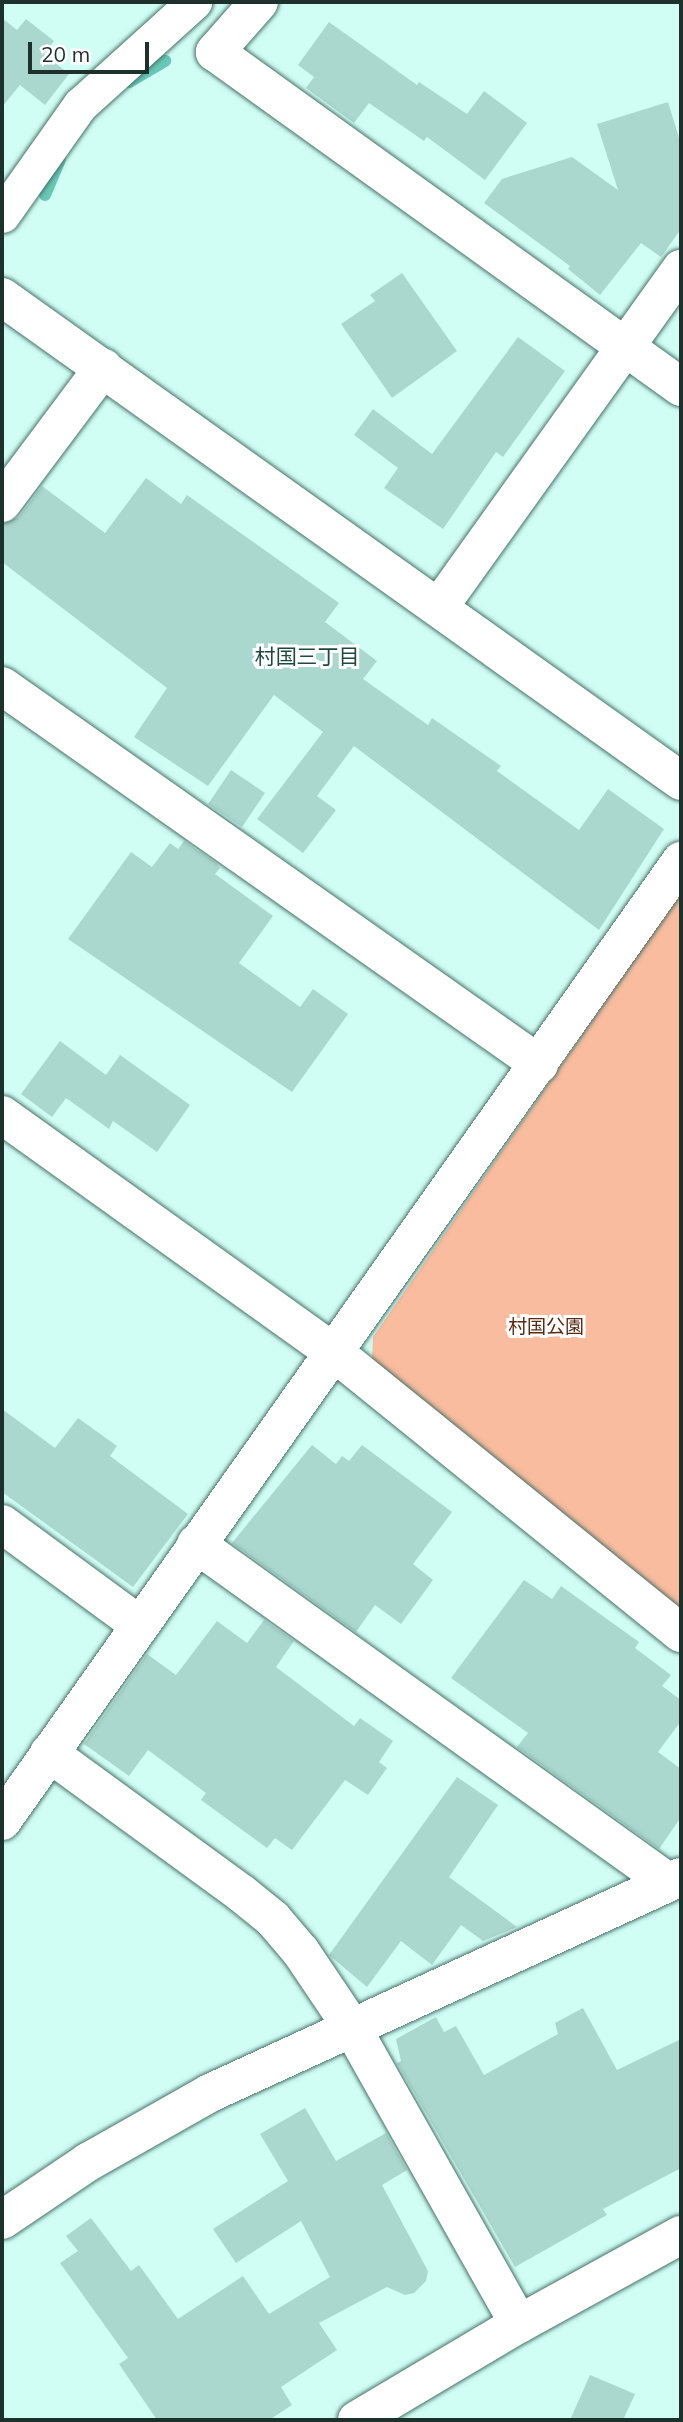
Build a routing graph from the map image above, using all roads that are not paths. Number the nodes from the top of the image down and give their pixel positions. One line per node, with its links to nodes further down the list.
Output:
1 (194, 2): 3 (street)
2 (259, 2): 6 (street)
3 (2, 215)
4 (681, 268): 6 (street)
5 (2, 297): 7 (street)
6 (624, 346): 8 (street); 10 (street)
7 (103, 368): 9 (street); 10 (street)
8 (681, 387)
9 (2, 503)
10 (439, 607): 12 (street)
11 (2, 686): 14 (street)
12 (681, 780)
13 (681, 861): 14 (street)
14 (539, 1064): 16 (street)
15 (2, 1115): 16 (street)
16 (335, 1353): 18 (street); 20 (street)
17 (2, 1524): 19 (street)
18 (196, 1544): 19 (street); 23 (street)
19 (138, 1624): 21 (street)
20 (681, 1633)
21 (49, 1753): 22 (street); 24 (street)
22 (2, 1821)
23 (675, 1879): 24 (street)
24 (351, 2026): 25 (street); 27 (street)
25 (2, 2220)
26 (681, 2235): 27 (street)
27 (519, 2324): 28 (street)
28 (357, 2420)

